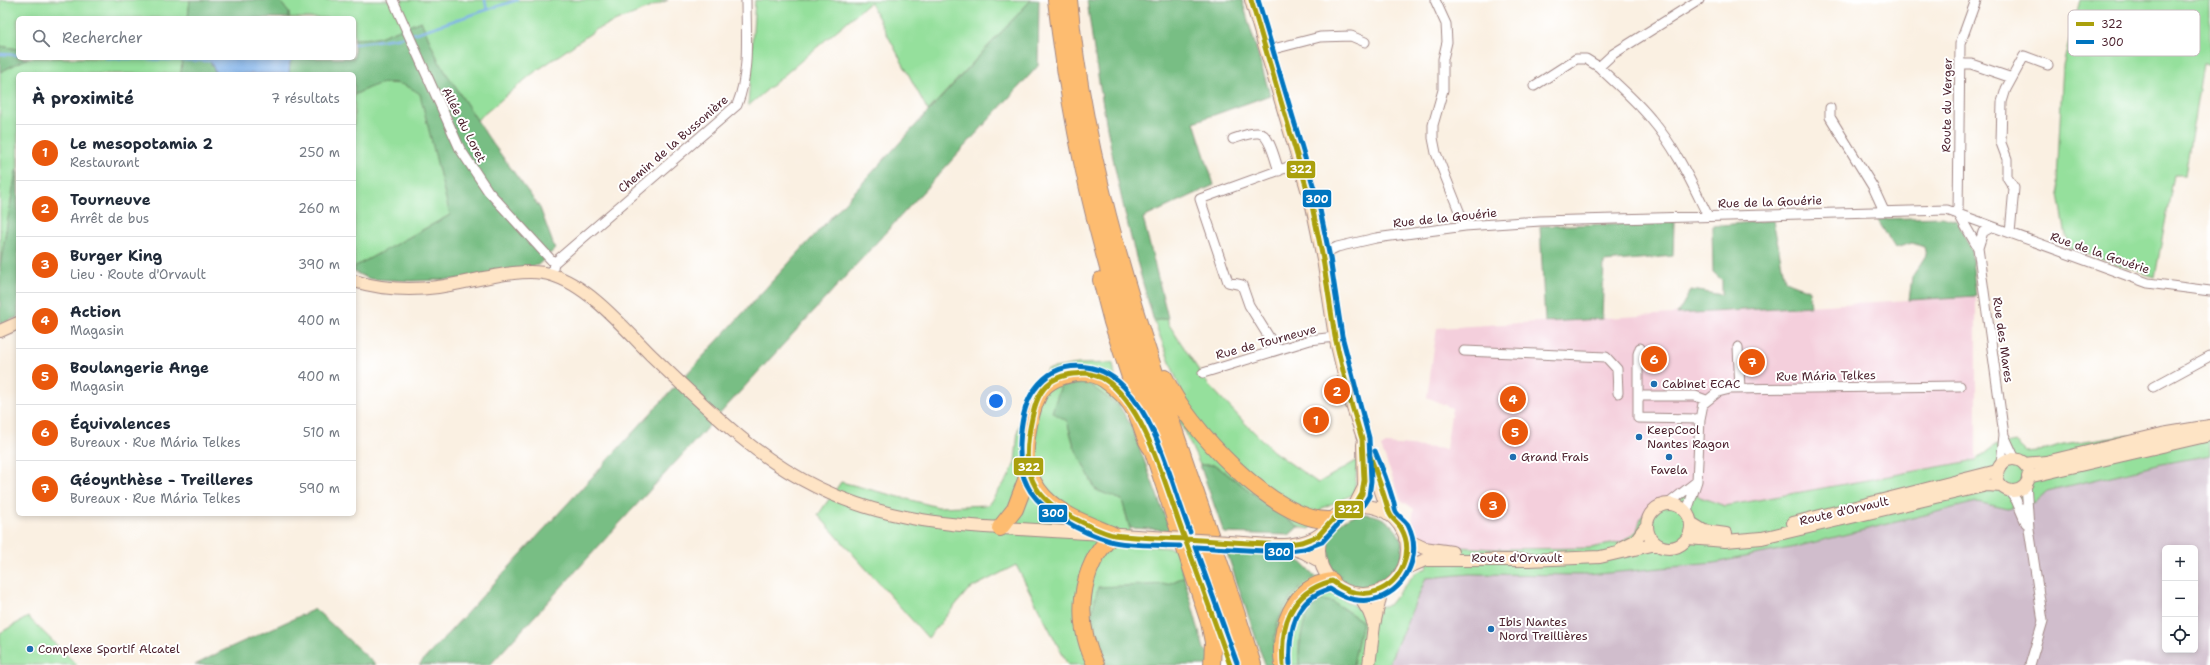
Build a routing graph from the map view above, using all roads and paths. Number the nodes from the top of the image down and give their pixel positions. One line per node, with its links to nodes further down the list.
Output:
1 (393, 0): 29 (street, Allée du Loret)
2 (746, 0): 29 (street, Chemin de la Bussonière)
3 (1056, 0): 21 (highway)
4 (1069, 0): 32 (highway)
5 (1251, 0): 10 (street)
6 (1435, 0): 24 (street)
7 (1699, 0): 13 (street)
8 (1976, 0): 11 (street, Route du Verger)
9 (1365, 42): 10 (street)
10 (1266, 51): 18 (street)
11 (1960, 64): 14 (street); 22 (street, Route du Verger)
12 (2048, 65): 14 (street)
13 (1599, 67): 15 (street); 23 (street)
14 (2012, 78): 26 (street)
15 (1534, 86)
16 (1830, 108): 20 (street)
17 (1233, 139): 19 (street)
18 (1299, 164): 19 (street); 28 (street)
19 (1279, 170): 38 (street)
20 (1884, 210): 22 (street, Rue de la Gouérie); 23 (street, Rue de la Gouérie)
21 (1094, 213): 53 (highway); 84 (highway)
22 (1958, 213): 25 (street, Rue de la Gouérie); 27 (street, Rue des Mares)
23 (1708, 216): 24 (street, Rue de la Gouérie)
24 (1465, 226): 28 (street, Rue de la Gouérie)
25 (1992, 227): 26 (street, Rue de la Gouérie); 27 (street)
26 (2010, 234): 31 (street, Rue de la Gouérie)
27 (1978, 248): 50 (street, Rue des Mares)
28 (1323, 259): 35 (street)
29 (553, 269): 30 (street); 68 (street)
30 (356, 281)
31 (2210, 291)
32 (1131, 301): 67 (highway); 85 (highway)
33 (16, 324): 34 (street)
34 (0, 331)
35 (1335, 337): 38 (street, Rue de Tourneuve); 52 (street)
36 (1738, 347): 44 (street)
37 (1640, 348): 46 (street)
38 (1277, 350): 41 (street, Rue de Tourneuve)
39 (1464, 350): 45 (street)
40 (2210, 356): 43 (street)
41 (1203, 372)
42 (1960, 386): 44 (street, Rue Mária Telkes)
43 (2153, 387)
44 (1740, 389): 47 (street, Rue Mária Telkes)
45 (1618, 393)
46 (1638, 396): 47 (street); 48 (street)
47 (1706, 400): 48 (street)
48 (1700, 420): 58 (street)
49 (2210, 426): 54 (street)
50 (2004, 435): 54 (street, Rue des Mares); 55 (street, Rue des Mares)
51 (2210, 435): 57 (street)
52 (1362, 439): 61 (street); 64 (street)
53 (1152, 449): 56 (highway); 63 (highway)
54 (2020, 461): 55 (street); 57 (street)
55 (1999, 467): 59 (street); 65 (street, Route d'Orvault)
56 (1029, 472): 68 (highway); 70 (highway)
57 (2027, 480): 59 (street); 69 (street)
58 (1697, 481): 60 (street); 62 (street)
59 (2004, 488): 69 (street); 71 (street)
60 (1668, 504): 62 (street); 66 (street)
61 (1354, 507): 64 (street); 67 (street)
62 (1687, 511): 65 (street)
63 (1174, 514): 82 (highway); 83 (highway)
64 (1389, 515): 72 (street)
65 (1691, 523): 71 (street)
66 (1647, 525): 72 (street, Route d'Orvault); 73 (street)
67 (1327, 526): 74 (street); 75 (street)
68 (1000, 528): 70 (street)
69 (2029, 529): 88 (street)
70 (1113, 535): 74 (street, bridge); 81 (highway)
71 (1688, 538): 73 (street)
72 (1405, 539): 76 (street)
73 (1656, 544): 76 (street, Route d'Orvault)
74 (1282, 545): 75 (street)
75 (1321, 562): 77 (street)
76 (1402, 570): 78 (street)
77 (1332, 581): 79 (street); 86 (highway)
78 (1382, 589): 79 (street); 80 (street)
79 (1358, 594): 80 (street)
80 (1374, 625): 87 (street)
81 (1096, 665)
82 (1212, 665)
83 (1230, 665)
84 (1240, 665)
85 (1253, 665)
86 (1283, 665)
87 (1369, 665)
88 (2030, 665)

